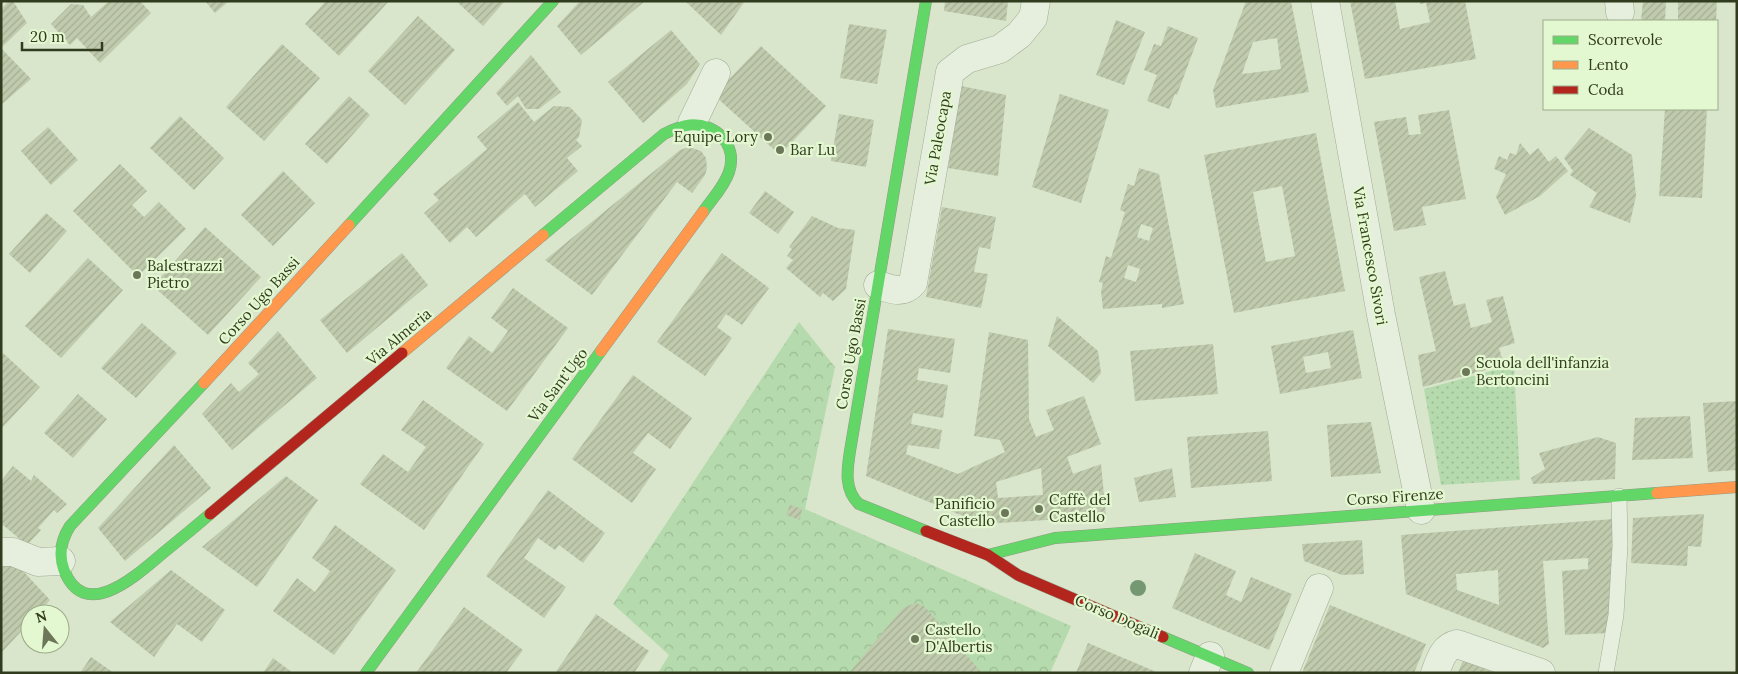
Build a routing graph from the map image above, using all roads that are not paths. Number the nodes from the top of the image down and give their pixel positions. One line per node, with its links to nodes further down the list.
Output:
1 (553, 1): 13 (street, Corso Ugo Bassi)
2 (926, 1): 7 (street, Corso Ugo Bassi)
3 (1036, 1): 7 (street, Via Paleocapa)
4 (1325, 1): 10 (street, Via Francesco Sivori)
5 (716, 73): 6 (street)
6 (692, 123): 14 (street, Via Almeria); 17 (street, Via Sant'Ugo)
7 (878, 285): 12 (street, Corso Ugo Bassi)
8 (1737, 487): 9 (street, Corso Firenze)
9 (1619, 496): 10 (street, Corso Firenze); 22 (lane)
10 (1421, 510): 12 (street, Corso Firenze)
11 (1, 552): 13 (street)
12 (988, 555): 16 (street, Corso Dogali)
13 (62, 561): 14 (street, Corso Ugo Bassi)
14 (129, 580)
15 (1319, 588): 19 (street)
16 (1207, 664): 18 (street, Corso Dogali)
17 (366, 673)
18 (1248, 673)
19 (1284, 673)
20 (1435, 673): 21 (street)
21 (1541, 673)
22 (1606, 673)

